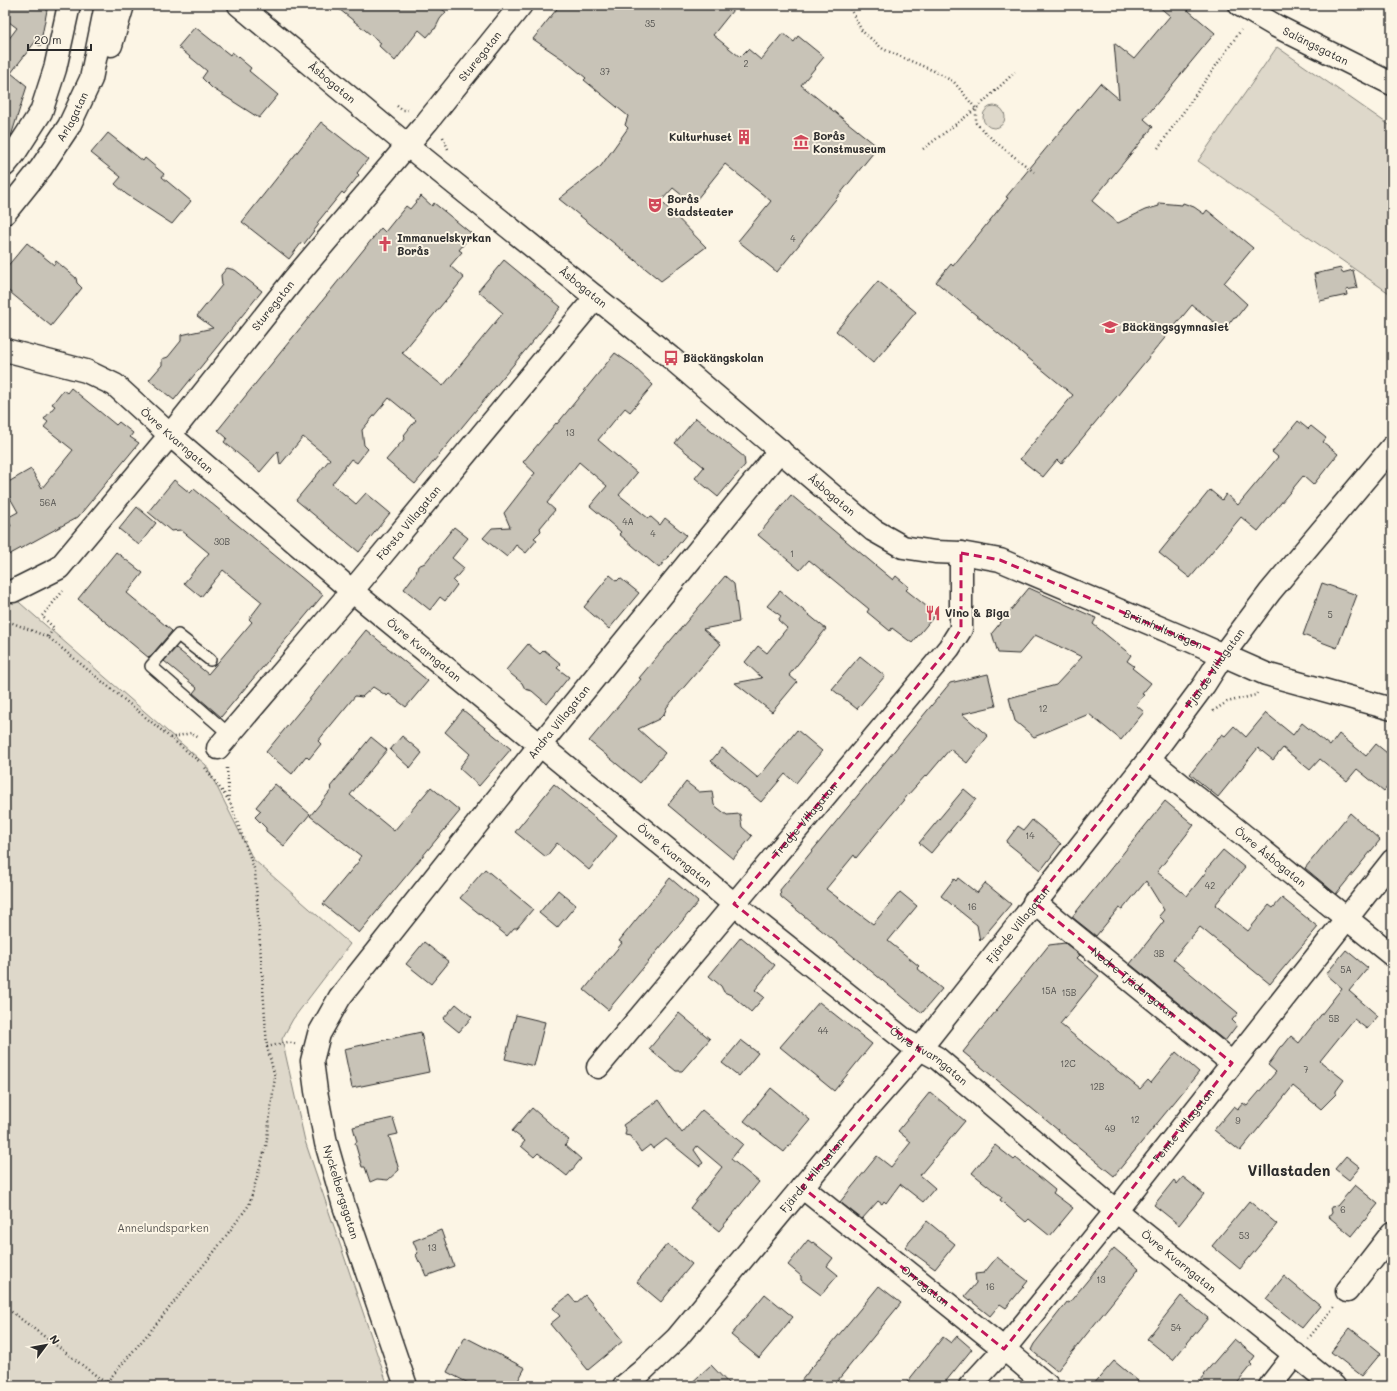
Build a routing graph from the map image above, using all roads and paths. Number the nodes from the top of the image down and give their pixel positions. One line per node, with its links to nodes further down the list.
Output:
1 (69, 5): 18 (street)
2 (106, 5): 8 (street, Arlagatan)
3 (123, 5): 8 (street)
4 (239, 5): 14 (street, Åsbogatan)
5 (521, 5): 13 (street, Sturegatan)
6 (848, 5): 12 (path)
7 (1247, 9): 10 (street, Salängsgatan); 15 (path)
8 (93, 66): 20 (street, Arlagatan)
9 (1016, 72): 12 (path)
10 (1392, 84)
11 (396, 106): 13 (path)
12 (976, 109): 16 (path); 19 (path)
13 (427, 122): 14 (street, Sturegatan); 17 (path)
14 (408, 146): 21 (street, Åsbogatan); 23 (street, Sturegatan)
15 (1158, 148)
16 (923, 149)
17 (451, 152)
18 (5, 165)
19 (1034, 172)
20 (5, 213)
21 (596, 297): 25 (street, Åsbogatan); 30 (street, Första Villagatan)
22 (5, 350): 23 (street, Övre Kvarngatan)
23 (170, 435): 28 (street, Sturegatan); 30 (street, Övre Kvarngatan)
24 (1392, 447): 33 (street, Fjärde Villagatan)
25 (780, 450): 26 (street, Åsbogatan); 38 (street, Andra Villagatan)
26 (935, 552): 27 (street, Brämhultsvägen)
27 (961, 553): 33 (street, Brämhultsvägen); 43 (street, Tredje Villagatan)
28 (9, 588)
29 (64, 590): 32 (path)
30 (352, 592): 37 (street, Första Villagatan); 38 (street, Övre Kvarngatan)
31 (5, 620): 32 (path)
32 (48, 637): 36 (path)
33 (1224, 655): 35 (street, Brämhultsvägen); 39 (street, Fjärde Villagatan)
34 (210, 660): 37 (lane)
35 (1392, 709)
36 (170, 738): 37 (path); 40 (path)
37 (224, 741): 40 (path)
38 (540, 745): 43 (street, Övre Kvarngatan); 46 (street, Andra Villagatan)
39 (1149, 759): 42 (street, Fjärde Villagatan); 44 (street, Övre Åsbogatan)
40 (229, 801): 47 (path)
41 (1392, 861): 44 (street, Femte Villagatan)
42 (1034, 902): 49 (street, Fjärde Villagatan); 50 (street, Nedre Tjädergatan)
43 (734, 904): 49 (street, Övre Kvarngatan); 51 (street, Tredje Villagatan)
44 (1347, 918): 45 (street, Övre Åsbogatan); 50 (street, Femte Villagatan)
45 (1392, 955)
46 (340, 997): 48 (street, Nyckelbergsgatan)
47 (267, 1047): 48 (path); 60 (path)
48 (315, 1048): 63 (street, Nyckelbergsgatan)
49 (920, 1049): 52 (street, Fjärde Villagatan); 53 (street, Övre Kvarngatan)
50 (1232, 1064): 53 (street, Femte Villagatan)
51 (598, 1067)
52 (802, 1187): 58 (street, Orregatan); 64 (street, Fjärde Villagatan)
53 (1116, 1211): 58 (street, Femte Villagatan); 59 (street, Övre Kvarngatan)
54 (1392, 1233): 55 (street)
55 (1347, 1291)
56 (5, 1307): 60 (path)
57 (1328, 1314): 59 (path)
58 (1004, 1349): 65 (street, Femte Villagatan); 66 (street, Orregatan)
59 (1295, 1354): 67 (street); 68 (street, Övre Kvarngatan)
60 (106, 1383): 61 (path); 62 (path)
61 (103, 1386)
62 (110, 1386)
63 (406, 1386)
64 (624, 1386)
65 (970, 1386)
66 (1048, 1386)
67 (1270, 1386)
68 (1334, 1386)

